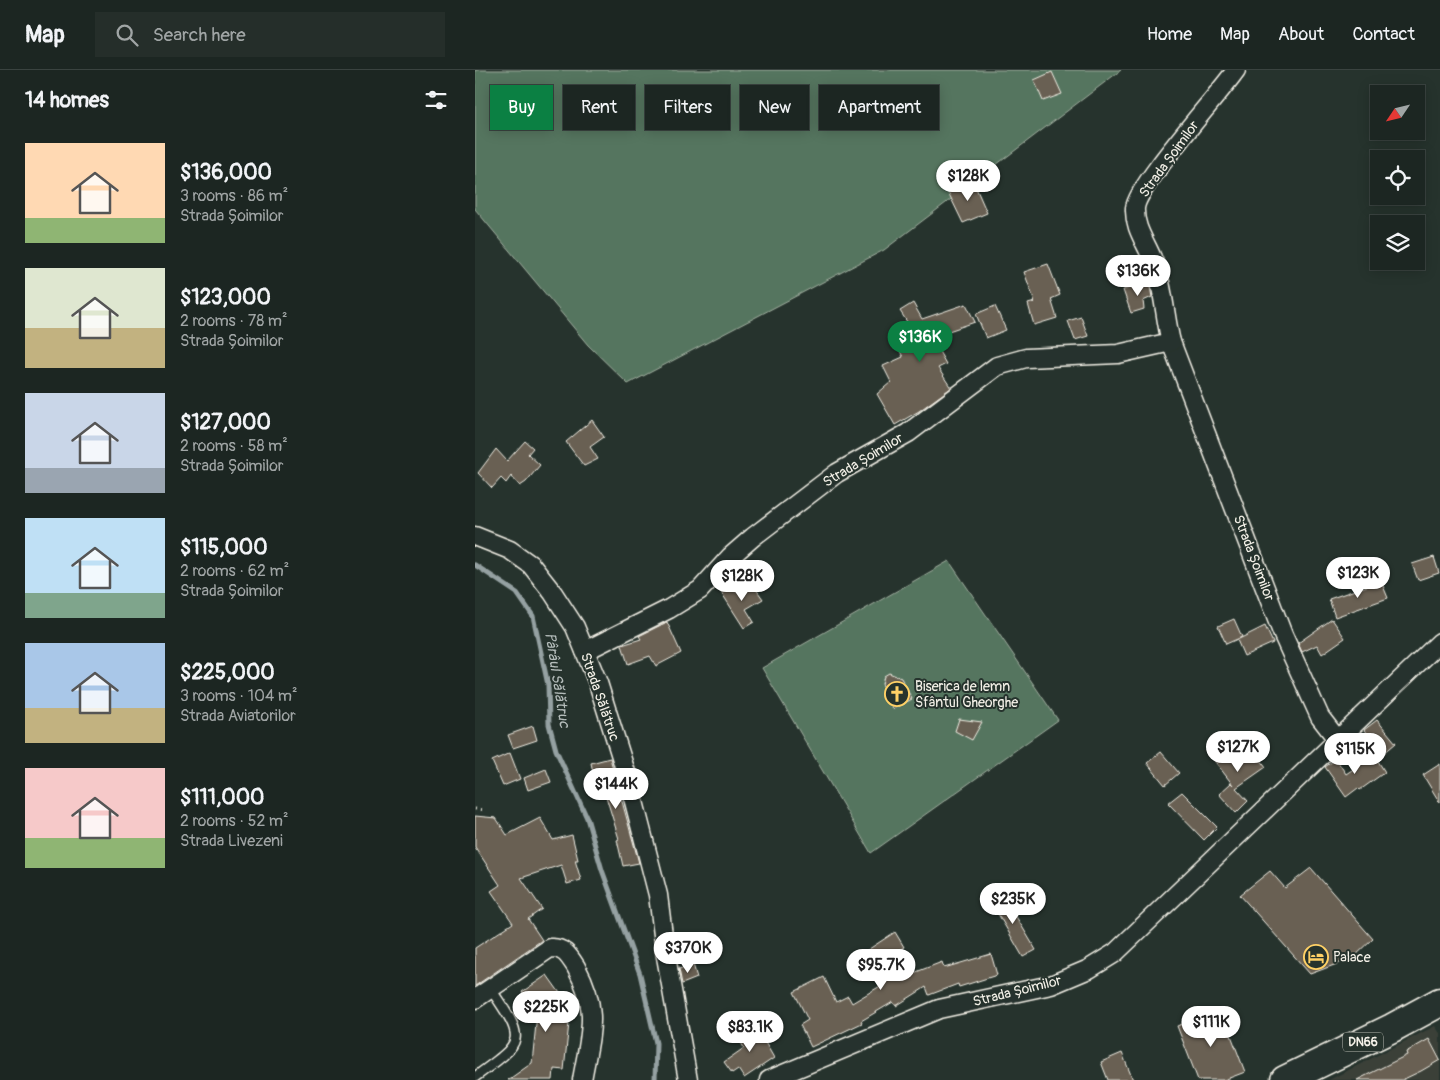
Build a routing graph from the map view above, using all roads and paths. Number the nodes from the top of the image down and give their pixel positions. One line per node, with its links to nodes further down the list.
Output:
1 (1236, 70): 2 (street, Strada Șoimilor)
2 (1171, 342): 5 (street, Strada Șoimilor); 6 (street, Strada Șoimilor)
3 (475, 536): 5 (street, Strada Sălătruc)
4 (1440, 642): 6 (street, Strada Șoimilor)
5 (585, 651): 14 (street, Strada Sălătruc)
6 (1337, 740): 15 (street, Strada Șoimilor)
7 (475, 809): 8 (path)
8 (484, 810)
9 (491, 988): 10 (street); 12 (lane); 13 (street)
10 (475, 999)
11 (1439, 1003): 16 (main road, DN66)
12 (475, 1077)
13 (582, 1080)
14 (688, 1080)
15 (769, 1080)
16 (1285, 1080)

